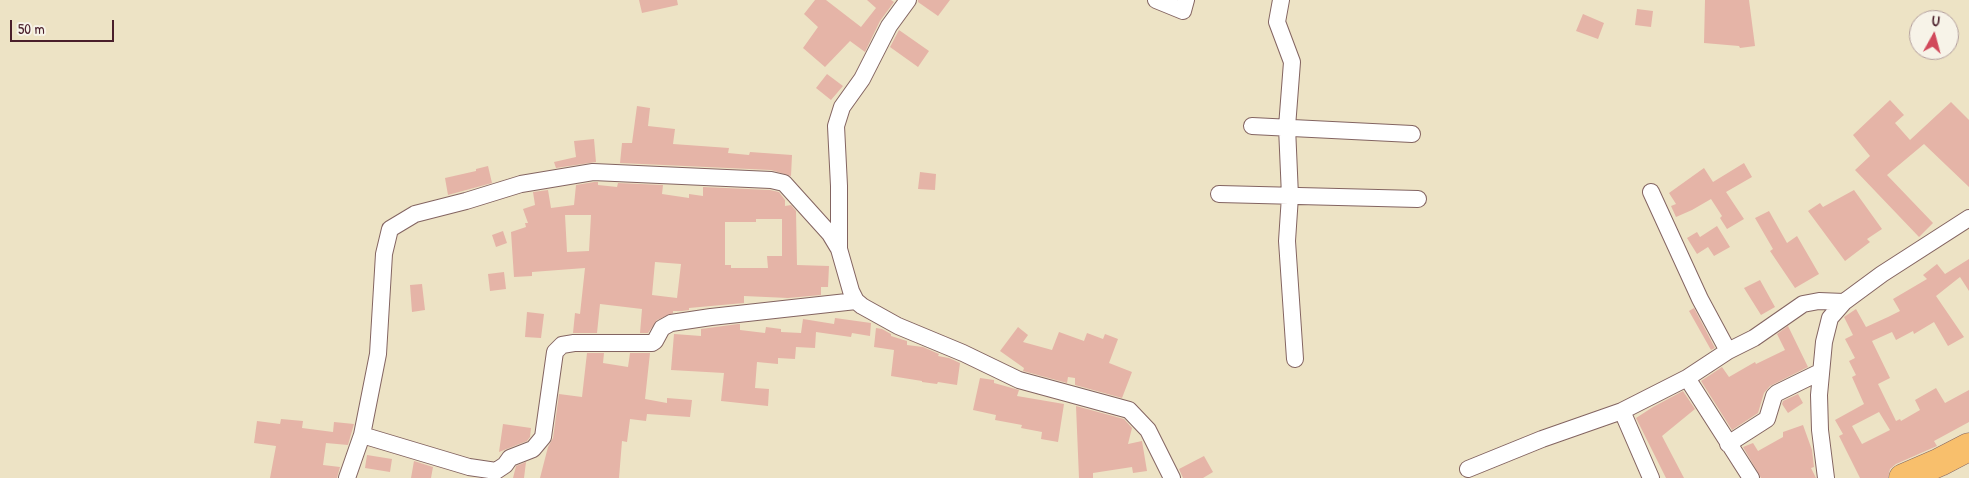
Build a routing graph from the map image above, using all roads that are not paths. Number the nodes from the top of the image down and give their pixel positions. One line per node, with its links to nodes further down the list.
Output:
1 (1156, 0): 2 (street)
2 (1186, 0)
3 (905, 1): 13 (street)
4 (1277, 1): 6 (street)
5 (1252, 126): 6 (street)
6 (1287, 127): 7 (street); 10 (street)
7 (1412, 134)
8 (1651, 192): 16 (street)
9 (1219, 194): 10 (street)
10 (1290, 196): 11 (street); 17 (street)
11 (1418, 199)
12 (1969, 218): 15 (street)
13 (838, 249): 14 (street); 21 (street)
14 (856, 301): 21 (street); 27 (street)
15 (1844, 302): 16 (street); 18 (street)
16 (1728, 352): 19 (street)
17 (1295, 359)
18 (1820, 372): 22 (street); 30 (street)
19 (1687, 378): 20 (street); 22 (street)
20 (1622, 411): 24 (street); 28 (street)
21 (362, 435): 26 (street)
22 (1728, 444): 29 (street)
23 (1969, 447): 25 (highway)
24 (1468, 469)
25 (1942, 470): 31 (highway)
26 (347, 478)
27 (1172, 478)
28 (1651, 478)
29 (1751, 478)
30 (1826, 478)
31 (1903, 478)

